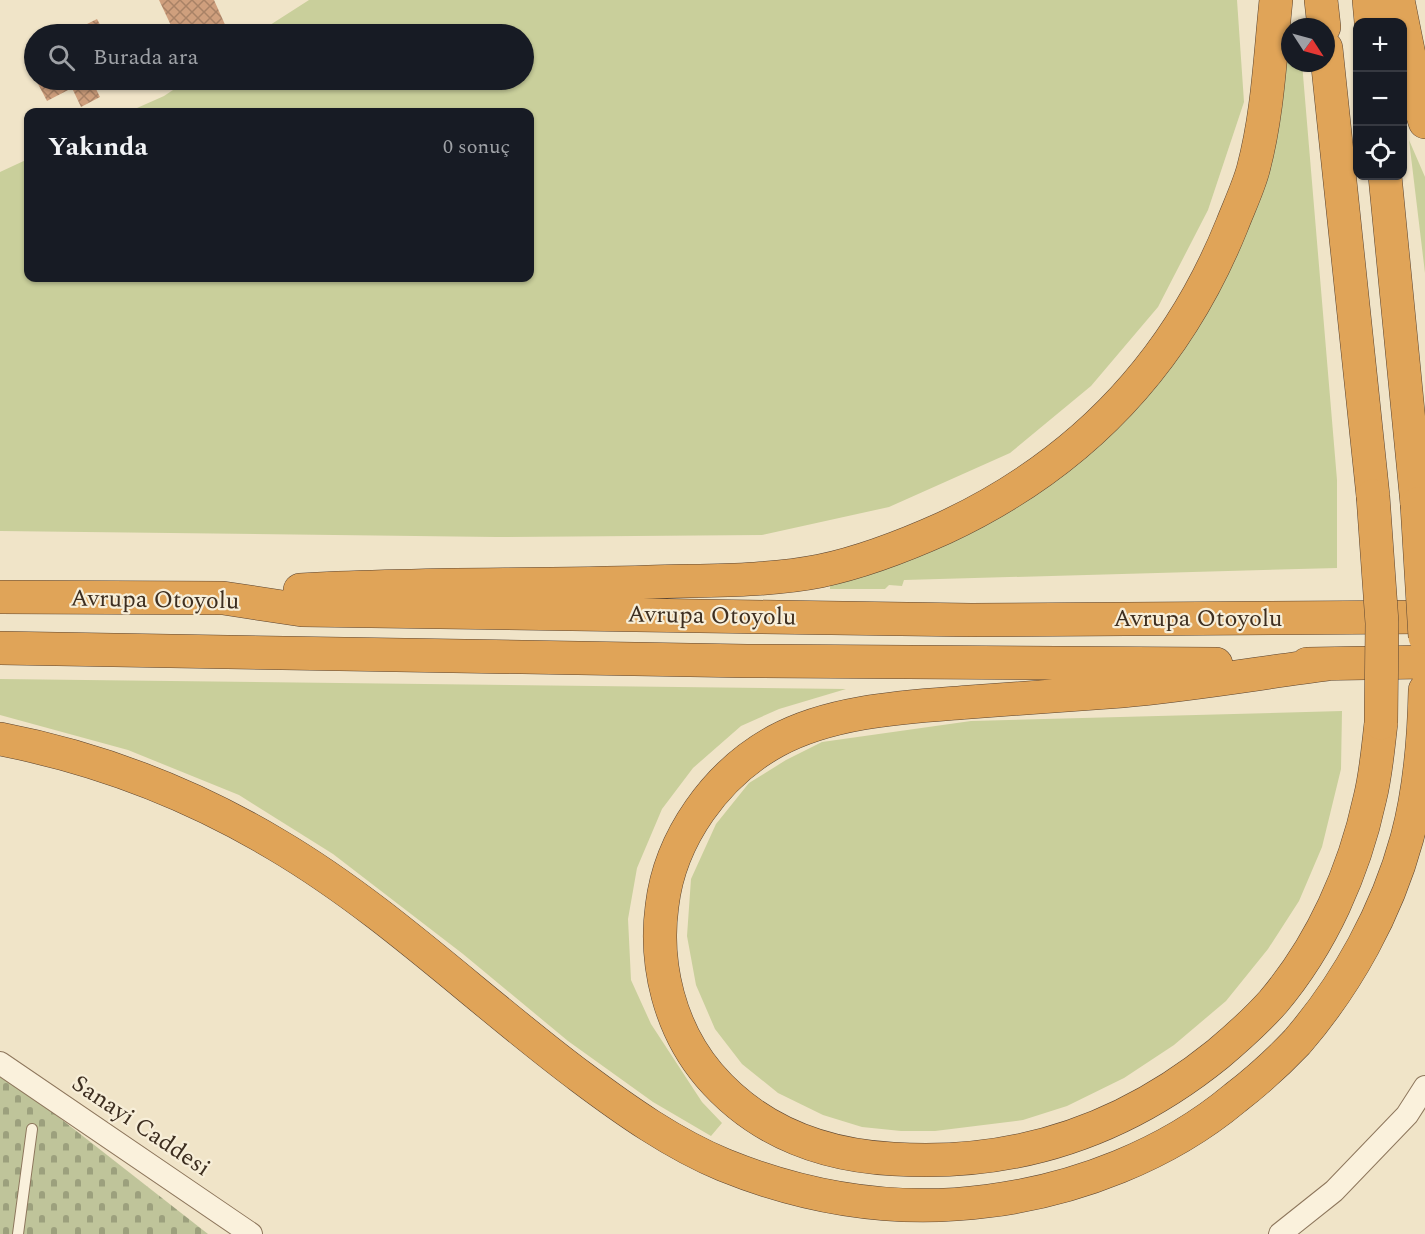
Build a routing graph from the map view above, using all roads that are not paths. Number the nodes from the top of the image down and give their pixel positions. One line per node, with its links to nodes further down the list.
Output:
1 (1276, 0): 11 (highway)
2 (1321, 0): 5 (highway)
3 (1369, 0): 6 (highway)
4 (1398, 0): 8 (highway)
5 (1323, 18)
6 (1371, 18)
7 (1329, 72): 16 (highway, bridge)
8 (1425, 122)
9 (1385, 180): 13 (highway, bridge)
10 (0, 597): 11 (highway, Avrupa Otoyolu)
11 (223, 598): 12 (highway, Avrupa Otoyolu)
12 (1425, 617)
13 (1425, 637)
14 (0, 648): 16 (highway, Avrupa Otoyolu)
15 (1425, 662): 16 (highway, Avrupa Otoyolu)
16 (1329, 664)
17 (1425, 706): 18 (highway)
18 (0, 739)
19 (0, 1063): 23 (street, Sanayi Caddesi)
20 (1425, 1088): 24 (street)
21 (32, 1129): 22 (lane)
22 (18, 1234)
23 (251, 1234)
24 (1280, 1234)

